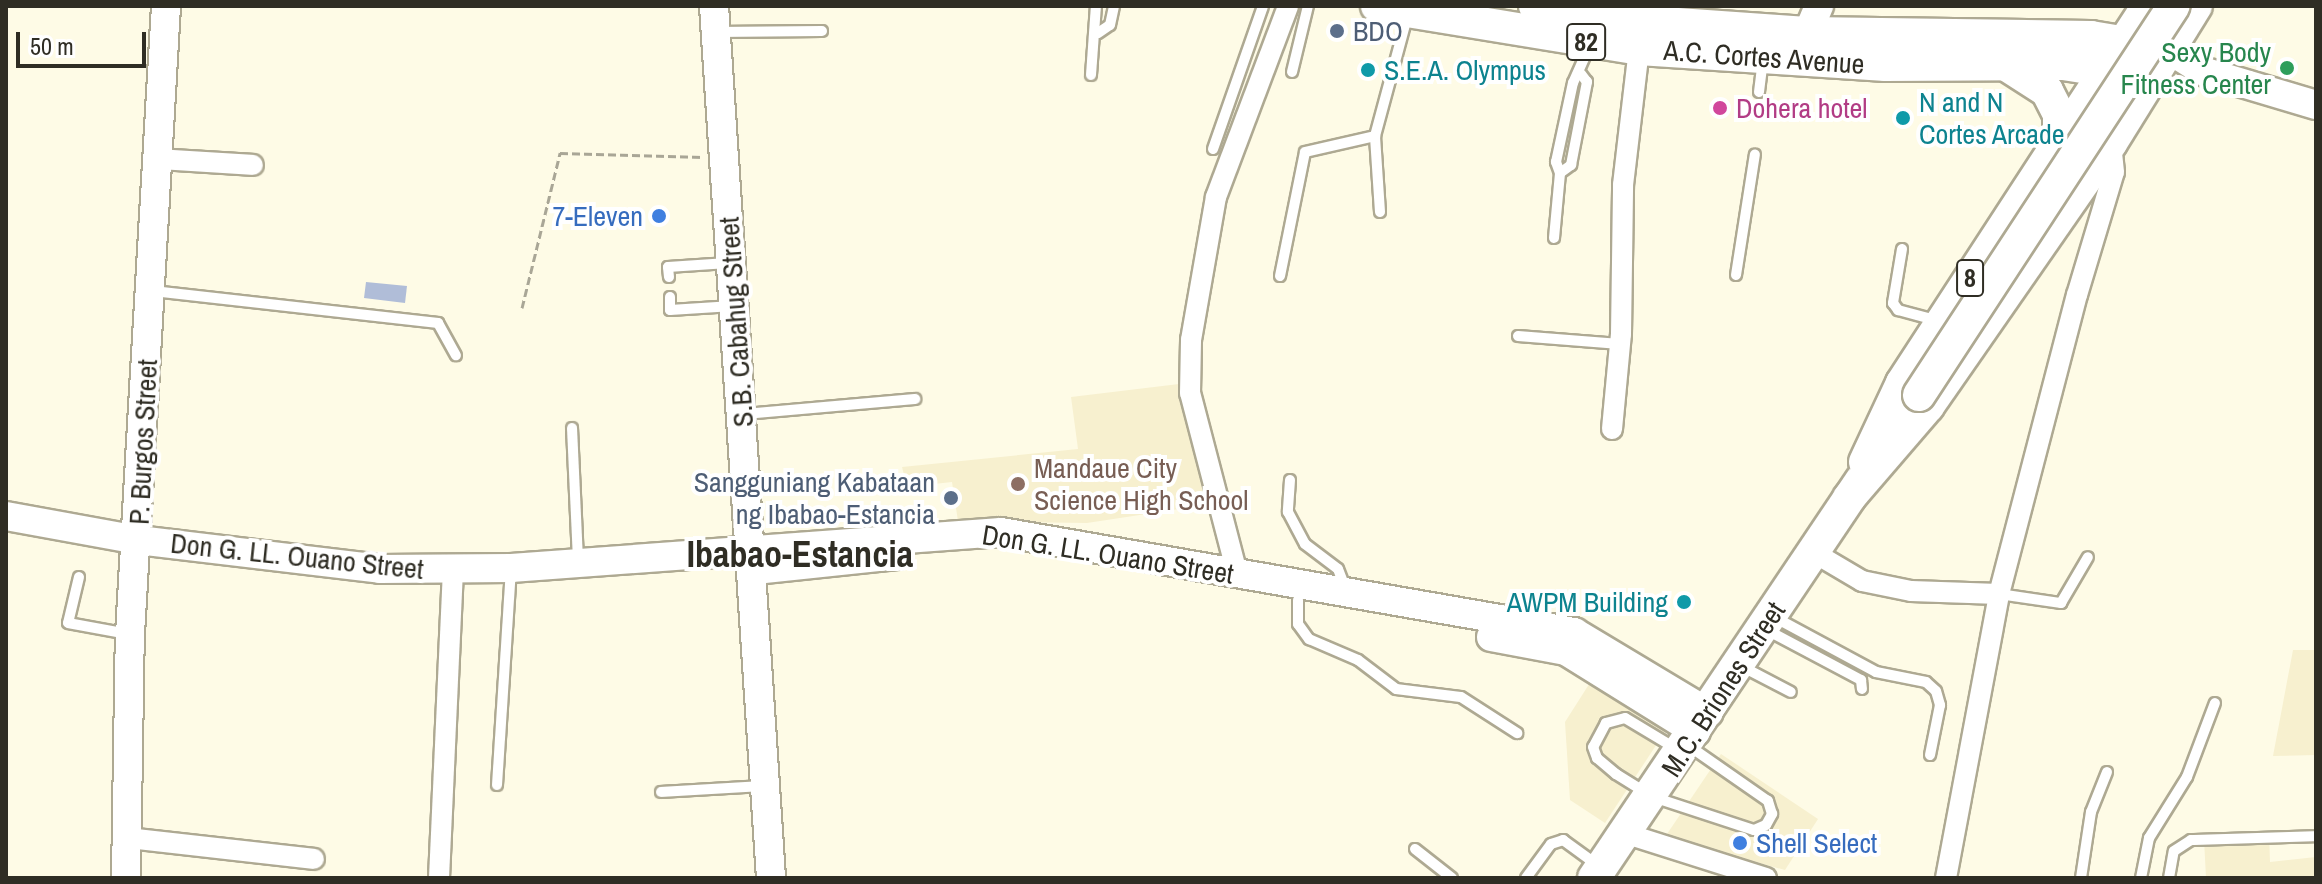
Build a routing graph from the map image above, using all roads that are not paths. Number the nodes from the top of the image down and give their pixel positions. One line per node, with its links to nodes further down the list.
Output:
1 (166, 6): 37 (street, P. Burgos Street)
2 (1096, 6): 15 (lane)
3 (1114, 6): 15 (lane)
4 (1263, 6): 35 (lane)
5 (1288, 6): 69 (street)
6 (1308, 6): 24 (lane)
7 (1535, 6): 13 (main road, A.C. Cortes Avenue / 82)
8 (2146, 6): 17 (main road); 20 (main road, M.C. Briones Street / 8)
9 (2162, 6): 10 (main road)
10 (2188, 7): 19 (main road, M.C. Briones Street / 8); 59 (main road, M.C. Briones Street / 8, bridge)
11 (1393, 9): 13 (main road, A.C. Cortes Avenue / 82); 32 (lane)
12 (715, 19): 14 (lane); 43 (street, S.B. Cabahug Street)
13 (1590, 27): 16 (main road, A.C. Cortes Avenue / 82); 18 (main road, A.C. Cortes Avenue / 82); 25 (lane)
14 (822, 31)
15 (1098, 33): 26 (lane)
16 (1807, 33): 17 (main road, A.C. Cortes Avenue / 82); 21 (main road, A.C. Cortes Avenue / 82); 22 (main road, A.C. Cortes Avenue / 82)
17 (2064, 36): 20 (main road, A.C. Cortes Avenue / 82)
18 (1639, 49): 21 (main road, A.C. Cortes Avenue / 82); 52 (street)
19 (2169, 50): 20 (main road, A.C. Cortes Avenue / 82); 23 (street); 27 (main road, M.C. Briones Street / 8)
20 (2116, 55): 22 (main road, A.C. Cortes Avenue / 82); 27 (main road, A.C. Cortes Avenue / 82); 33 (main road, M.C. Briones Street / 8)
21 (1763, 58): 28 (lane)
22 (2002, 62): 33 (main road)
23 (2202, 71): 27 (street); 29 (street)
24 (1292, 72)
25 (1581, 74): 30 (lane); 31 (lane)
26 (1091, 75)
27 (2153, 78): 34 (main road, M.C. Briones Street / 8)
28 (1759, 92)
29 (2316, 105)
30 (1568, 107): 31 (lane); 39 (lane)
31 (1582, 109): 39 (lane)
32 (1375, 136): 40 (lane); 45 (lane)
33 (2059, 142): 50 (main road, M.C. Briones Street / 8)
34 (2111, 143): 59 (main road, M.C. Briones Street / 8); 72 (street)
35 (1213, 149)
36 (1755, 154): 44 (lane)
37 (158, 159): 38 (street); 47 (street, P. Burgos Street)
38 (253, 165)
39 (1560, 173): 41 (lane)
40 (1380, 212)
41 (1554, 238)
42 (1902, 249): 50 (lane)
43 (732, 263): 46 (lane); 49 (street, S.B. Cabahug Street)
44 (1736, 275)
45 (1280, 276)
46 (669, 277)
47 (151, 291): 53 (lane); 61 (street, P. Burgos Street)
48 (670, 297): 49 (lane)
49 (735, 306): 55 (street, S.B. Cabahug Street)
50 (1942, 321): 59 (main road, M.C. Briones Street / 8)
51 (1518, 336): 52 (lane)
52 (1620, 344): 57 (street)
53 (456, 355)
54 (915, 399): 55 (lane)
55 (742, 415): 64 (street, S.B. Cabahug Street)
56 (572, 428): 65 (lane)
57 (1612, 429)
58 (1290, 480): 71 (lane)
59 (1849, 498): 62 (main road, M.C. Briones Street / 8)
60 (6, 516): 61 (street, Don G. LL. Ouano Street)
61 (138, 540): 68 (street, Don G. LL. Ouano Street); 76 (street, P. Burgos Street)
62 (1813, 552): 72 (street); 75 (main road, M.C. Briones Street / 8)
63 (2088, 557): 72 (lane)
64 (754, 559): 65 (street, Don G. LL. Ouano Street); 66 (street, Don G. LL. Ouano Street); 86 (street, S.B. Cabahug Street)
65 (578, 560): 67 (street, Don G. LL. Ouano Street)
66 (1156, 566): 69 (street, Don G. LL. Ouano Street); 73 (street, Don G. LL. Ouano Street)
67 (511, 568): 68 (street, Don G. LL. Ouano Street); 85 (lane)
68 (453, 570): 96 (street)
69 (1237, 573): 71 (street, Don G. LL. Ouano Street)
70 (79, 577): 76 (lane)
71 (1347, 593): 74 (street, Don G. LL. Ouano Street)
72 (1999, 594): 101 (street)
73 (1298, 600): 74 (street, Don G. LL. Ouano Street); 81 (lane)
74 (1382, 608): 82 (street, Don G. LL. Ouano Street)
75 (1767, 622): 77 (main road, M.C. Briones Street / 8); 78 (lane); 83 (lane)
76 (130, 634): 91 (street, P. Burgos Street)
77 (1739, 665): 79 (lane); 82 (main road, M.C. Briones Street / 8)
78 (1862, 689)
79 (1791, 692)
80 (2215, 703): 103 (lane)
81 (1517, 733)
82 (1694, 736): 88 (main road, M.C. Briones Street / 8); 88 (lane); 88 (lane)
83 (1930, 755)
84 (2107, 772): 102 (lane)
85 (497, 785)
86 (764, 786): 87 (lane); 97 (street, S.B. Cabahug Street)
87 (661, 792)
88 (1653, 797): 89 (main road, M.C. Briones Street / 8)
89 (1624, 833): 94 (main road, M.C. Briones Street / 8); 100 (street)
90 (2316, 836): 104 (lane)
91 (128, 838): 93 (street); 95 (street, P. Burgos Street)
92 (1415, 849): 98 (lane)
93 (314, 859)
94 (1598, 873): 99 (lane)
95 (126, 878)
96 (439, 878)
97 (771, 878)
98 (1452, 878)
99 (1526, 878)
100 (1766, 878)
101 (1946, 878)
102 (2081, 878)
103 (2141, 878)
104 (2169, 878)

